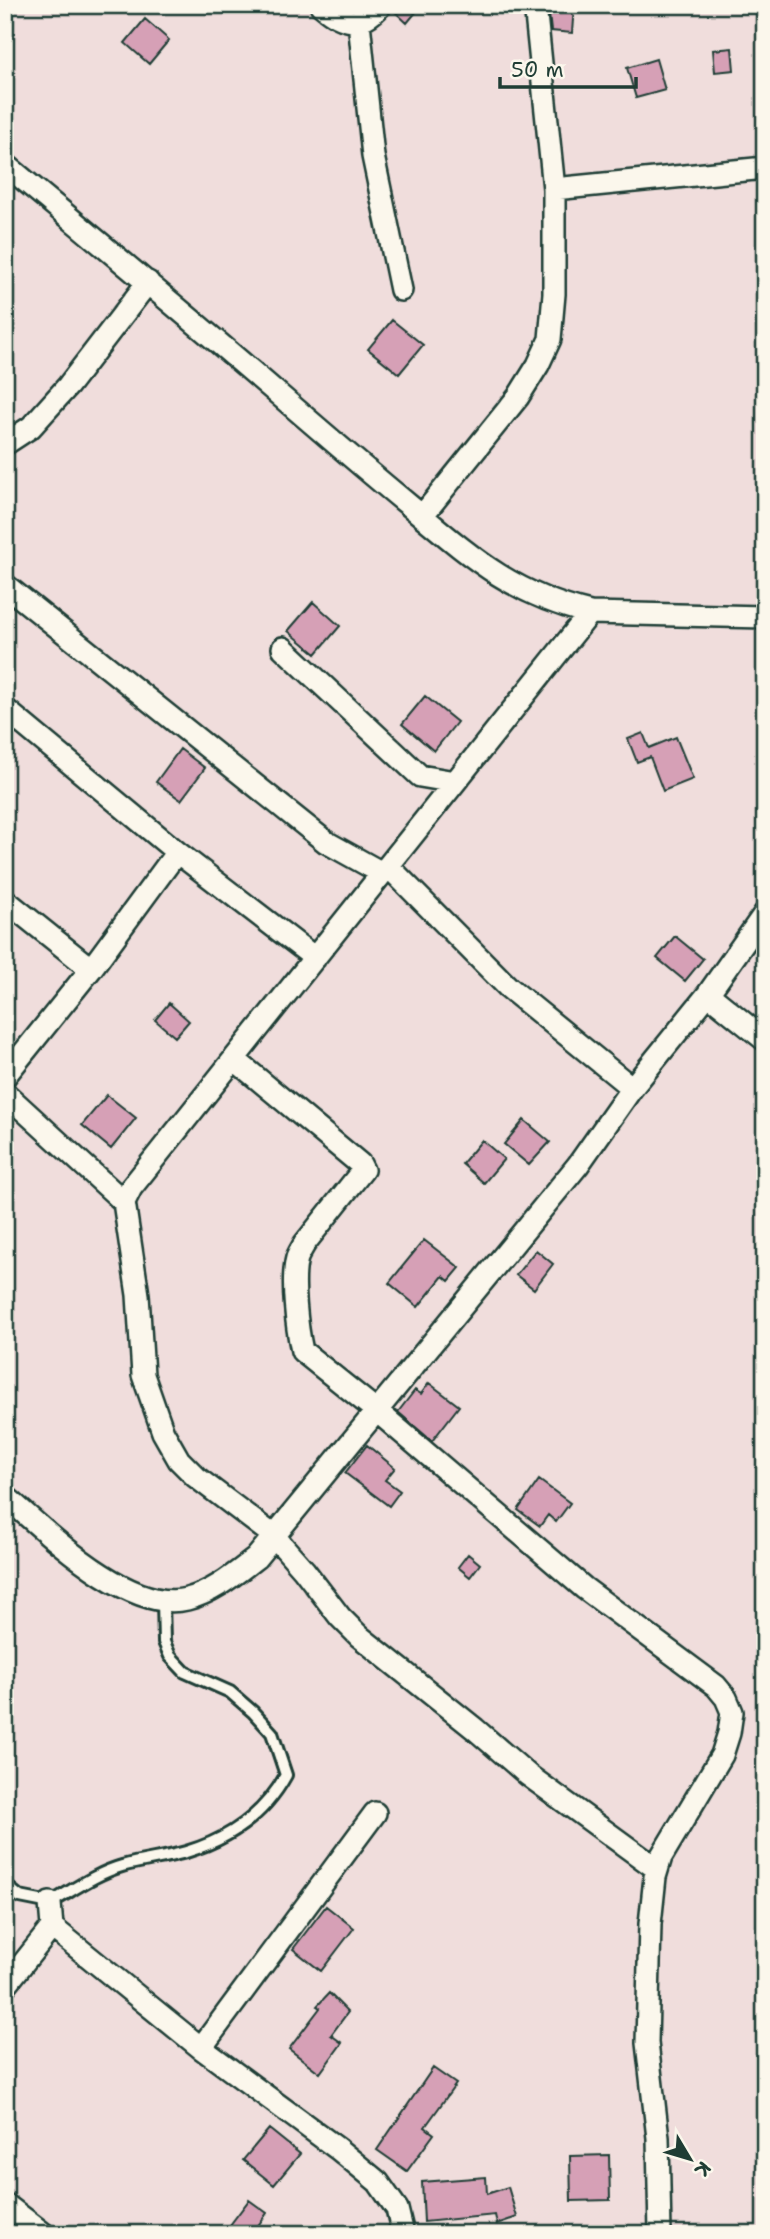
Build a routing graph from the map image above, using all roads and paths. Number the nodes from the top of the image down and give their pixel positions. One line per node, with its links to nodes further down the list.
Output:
1 (321, 5): 4 (street)
2 (381, 5): 4 (street)
3 (535, 5): 7 (street)
4 (359, 22): 9 (street)
5 (5, 164): 8 (street)
6 (765, 168): 7 (street)
7 (554, 189): 11 (street)
8 (148, 282): 10 (street); 11 (street)
9 (401, 290)
10 (5, 444)
11 (422, 516): 13 (street)
12 (5, 585): 19 (street)
13 (590, 613): 14 (street); 17 (street)
14 (765, 617)
15 (283, 648): 17 (street)
16 (5, 709): 18 (street)
17 (455, 782): 19 (street)
18 (177, 852): 22 (street); 23 (street)
19 (385, 869): 22 (street); 28 (street)
20 (5, 900): 23 (street)
21 (765, 913): 24 (street)
22 (316, 958): 26 (street)
23 (91, 970): 27 (street)
24 (708, 994): 25 (street); 28 (street)
25 (765, 1040)
26 (234, 1059): 30 (street); 31 (street)
27 (5, 1076)
28 (632, 1088): 31 (street)
29 (5, 1093): 30 (street)
30 (124, 1202): 33 (street)
31 (377, 1412): 33 (street); 36 (street)
32 (5, 1496): 34 (street)
33 (274, 1536): 34 (street); 36 (street)
34 (163, 1601): 38 (lane)
35 (375, 1813): 41 (street)
36 (657, 1869): 45 (street)
37 (5, 1885): 38 (lane)
38 (50, 1903): 39 (street)
39 (52, 1927): 40 (street); 41 (street)
40 (5, 1986)
41 (201, 2048): 44 (street)
42 (5, 2204): 43 (street)
43 (44, 2234)
44 (403, 2234)
45 (660, 2234)

